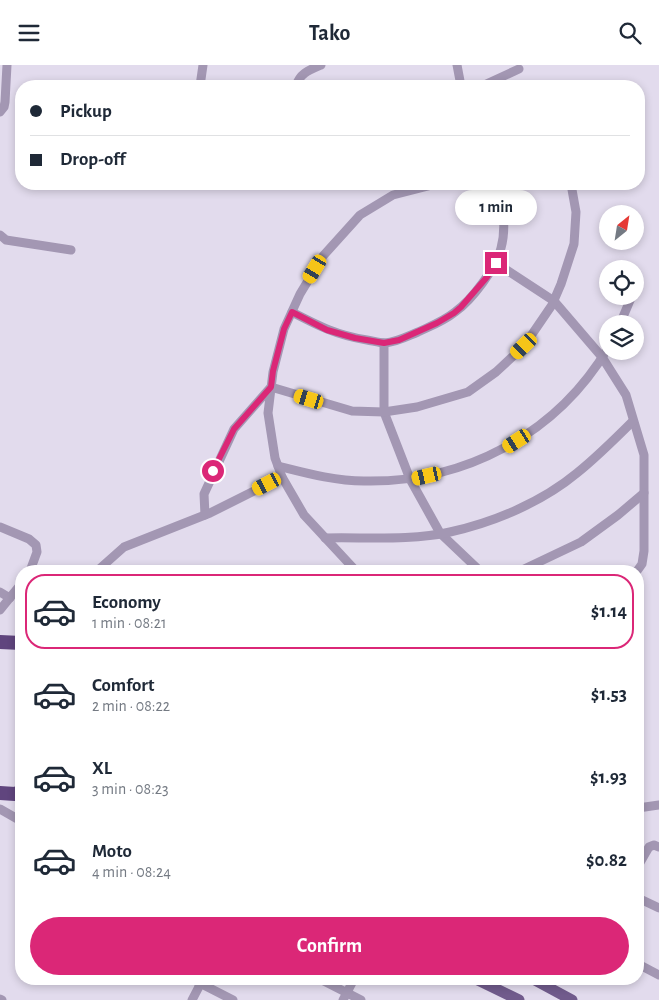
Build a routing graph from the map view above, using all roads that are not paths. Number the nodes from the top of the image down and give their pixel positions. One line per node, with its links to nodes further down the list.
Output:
1 (6, 65): 10 (street)
2 (202, 65): 6 (street)
3 (321, 65): 7 (street)
4 (458, 65): 8 (street)
5 (518, 69): 9 (street)
6 (201, 80)
7 (299, 80)
8 (459, 80)
9 (495, 80)
10 (0, 112)
11 (413, 190): 18 (street)
12 (499, 190): 16 (street)
13 (572, 190): 17 (street)
14 (0, 235): 15 (street)
15 (71, 250)
16 (496, 263): 17 (street); 19 (street)
17 (554, 301): 20 (street); 24 (street)
18 (292, 312): 19 (street); 23 (street)
19 (384, 343): 24 (street)
20 (599, 354)
21 (600, 360): 28 (street)
22 (604, 360): 25 (street)
23 (271, 387): 24 (street); 26 (street); 30 (street)
24 (384, 412): 28 (street)
25 (633, 421): 29 (street); 32 (street)
26 (278, 467): 27 (street); 28 (street)
27 (282, 477): 30 (street); 33 (street)
28 (410, 479): 32 (street)
29 (644, 493): 38 (street); 39 (street)
30 (205, 515): 35 (street)
31 (0, 527): 34 (street)
32 (440, 533): 33 (street); 37 (street)
33 (325, 538): 36 (street)
34 (32, 565)
35 (104, 565)
36 (350, 565)
37 (474, 565)
38 (533, 565)
39 (641, 565)
40 (0, 592): 42 (street)
41 (15, 592): 42 (street)
42 (10, 598): 43 (street)
43 (0, 609)
44 (0, 642): 45 (highway)
45 (15, 643)
46 (0, 793): 47 (highway)
47 (15, 794)
48 (659, 805): 49 (street)
49 (644, 807)
50 (0, 809): 51 (street)
51 (15, 818)
52 (659, 847): 53 (street)
53 (644, 856)
54 (644, 901): 55 (street)
55 (659, 907)
56 (644, 967): 57 (street)
57 (659, 975)
58 (199, 985): 65 (street)
59 (208, 985): 66 (street)
60 (329, 985): 63 (street)
61 (488, 985): 68 (main road)
62 (554, 985): 64 (main road)
63 (345, 996): 67 (street)
64 (565, 998)
65 (192, 1000)
66 (233, 1000)
67 (361, 1000)
68 (519, 1000)

